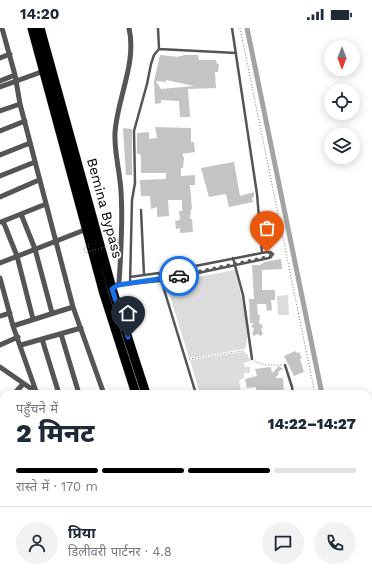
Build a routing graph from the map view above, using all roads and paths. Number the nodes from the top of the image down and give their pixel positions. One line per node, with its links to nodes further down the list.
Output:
1 (2, 28): 8 (street)
2 (32, 28): 13 (highway, Bemina Bypass)
3 (40, 28): 48 (highway, Bemina Bypass)
4 (129, 28): 48 (street)
5 (158, 28): 9 (lane)
6 (232, 28): 10 (lane)
7 (240, 28): 77 (path)
8 (2, 35): 11 (street)
9 (159, 49): 10 (lane); 44 (lane)
10 (236, 53): 37 (lane)
11 (10, 54): 12 (street); 14 (street)
12 (0, 58)
13 (44, 71): 16 (street); 32 (highway, Bemina Bypass)
14 (15, 75): 15 (street); 16 (street)
15 (0, 81)
16 (16, 81): 17 (street); 18 (street)
17 (0, 88)
18 (20, 104): 19 (street); 20 (street)
19 (0, 111)
20 (25, 121): 21 (street); 22 (street)
21 (0, 131)
22 (30, 143): 23 (street); 24 (street)
23 (0, 155)
24 (35, 162): 25 (street); 26 (street)
25 (0, 176)
26 (40, 180): 27 (street); 28 (street)
27 (0, 197)
28 (46, 204): 30 (street); 33 (street)
29 (142, 210): 43 (lane)
30 (21, 214): 31 (street); 36 (street)
31 (1, 222): 38 (street)
32 (87, 229): 33 (street); 73 (highway, Bemina Bypass)
33 (55, 241): 36 (street); 50 (street)
34 (111, 241): 35 (path, bridge)
35 (88, 244)
36 (35, 249): 38 (street); 52 (street)
37 (262, 253): 39 (lane); 41 (lane)
38 (17, 256): 40 (street); 54 (street)
39 (233, 258): 41 (lane); 42 (lane)
40 (0, 263)
41 (235, 264): 46 (lane); 62 (lane)
42 (159, 273): 43 (lane); 46 (lane)
43 (144, 275): 44 (lane)
44 (130, 277): 47 (lane)
45 (0, 278): 49 (street)
46 (160, 280): 47 (lane); 63 (lane)
47 (130, 284): 48 (lane)
48 (115, 287): 74 (highway, Bemina Bypass)
49 (2, 290): 51 (street)
50 (73, 307): 52 (street); 56 (street)
51 (10, 313): 53 (street); 55 (street)
52 (52, 313): 54 (street)
53 (0, 316)
54 (33, 319): 55 (street)
55 (13, 326): 58 (street)
56 (81, 328): 57 (street); 72 (street)
57 (61, 334): 59 (street); 71 (street)
58 (18, 337): 60 (street); 61 (street)
59 (42, 339): 60 (street); 70 (street)
60 (21, 344): 69 (street)
61 (0, 345)
62 (252, 359): 63 (path); 64 (path)
63 (185, 360): 75 (lane)
64 (285, 365): 76 (lane)
65 (0, 367): 66 (street)
66 (23, 384): 67 (street); 68 (street)
67 (18, 390)
68 (32, 390)
69 (36, 390)
70 (58, 390)
71 (78, 390)
72 (103, 390)
73 (135, 390)
74 (145, 390)
75 (195, 390)
76 (292, 390)
77 (314, 390)

